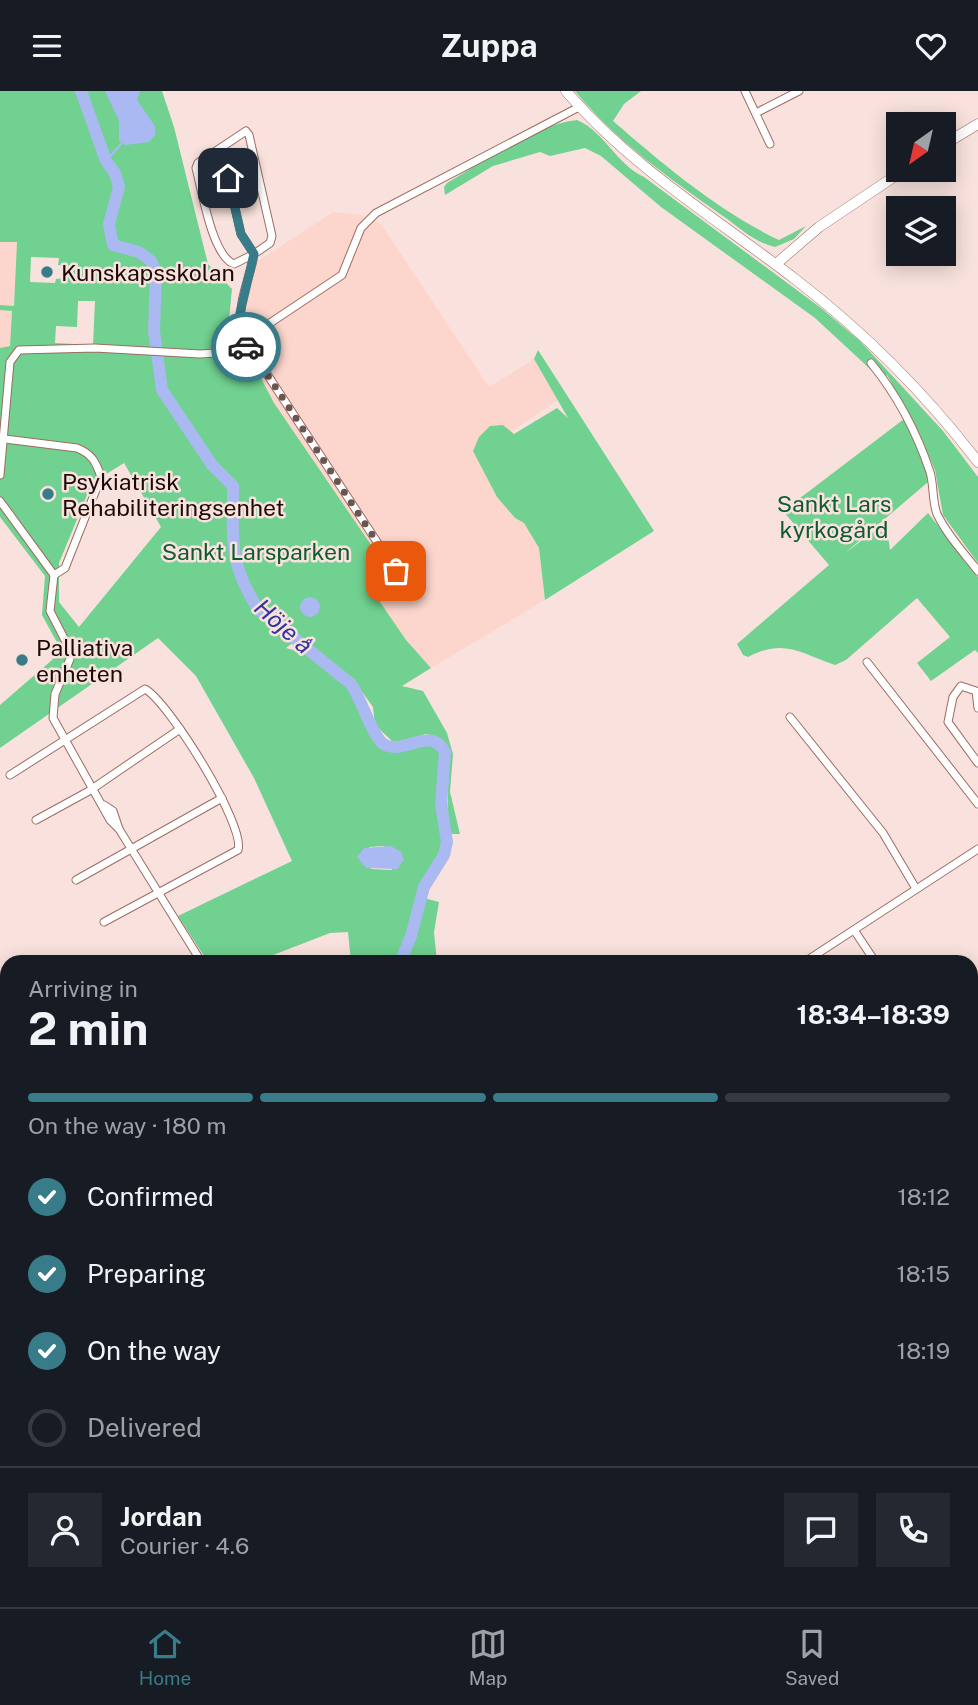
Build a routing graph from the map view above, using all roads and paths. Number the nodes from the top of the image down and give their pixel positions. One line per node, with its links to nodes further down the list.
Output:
1 (566, 91): 4 (main road)
2 (745, 91): 5 (street)
3 (799, 91): 5 (street)
4 (579, 107): 12 (main road); 13 (street)
5 (756, 113): 8 (street)
6 (978, 124): 7 (main road)
7 (956, 137)
8 (770, 143)
9 (254, 162): 11 (street); 11 (street); 11 (street)
10 (886, 182): 12 (main road)
11 (254, 257): 13 (street)
12 (776, 264): 17 (main road)
13 (248, 333): 14 (street)
14 (246, 351): 16 (street); 21 (street)
15 (871, 363): 20 (street)
16 (5, 439): 18 (street); 22 (street)
17 (978, 462)
18 (0, 475)
19 (0, 501): 22 (street)
20 (978, 571)
21 (398, 574)
22 (54, 575): 27 (street)
23 (867, 662): 34 (street)
24 (978, 708): 29 (street)
25 (790, 717): 39 (street)
26 (180, 729): 27 (street); 32 (street); 33 (street)
27 (65, 740): 31 (street); 32 (street)
28 (978, 744): 29 (street)
29 (967, 748): 30 (street)
30 (978, 762)
31 (10, 775)
32 (94, 788): 35 (street); 36 (street)
33 (222, 798): 36 (street); 40 (street)
34 (978, 804)
35 (36, 820)
36 (130, 847): 38 (street); 40 (street)
37 (978, 849): 39 (street)
38 (76, 880)
39 (915, 887): 42 (street)
40 (158, 894): 41 (street); 43 (street)
41 (104, 922)
42 (854, 930): 44 (street); 45 (street)
43 (197, 955)
44 (815, 955)
45 (871, 955)

